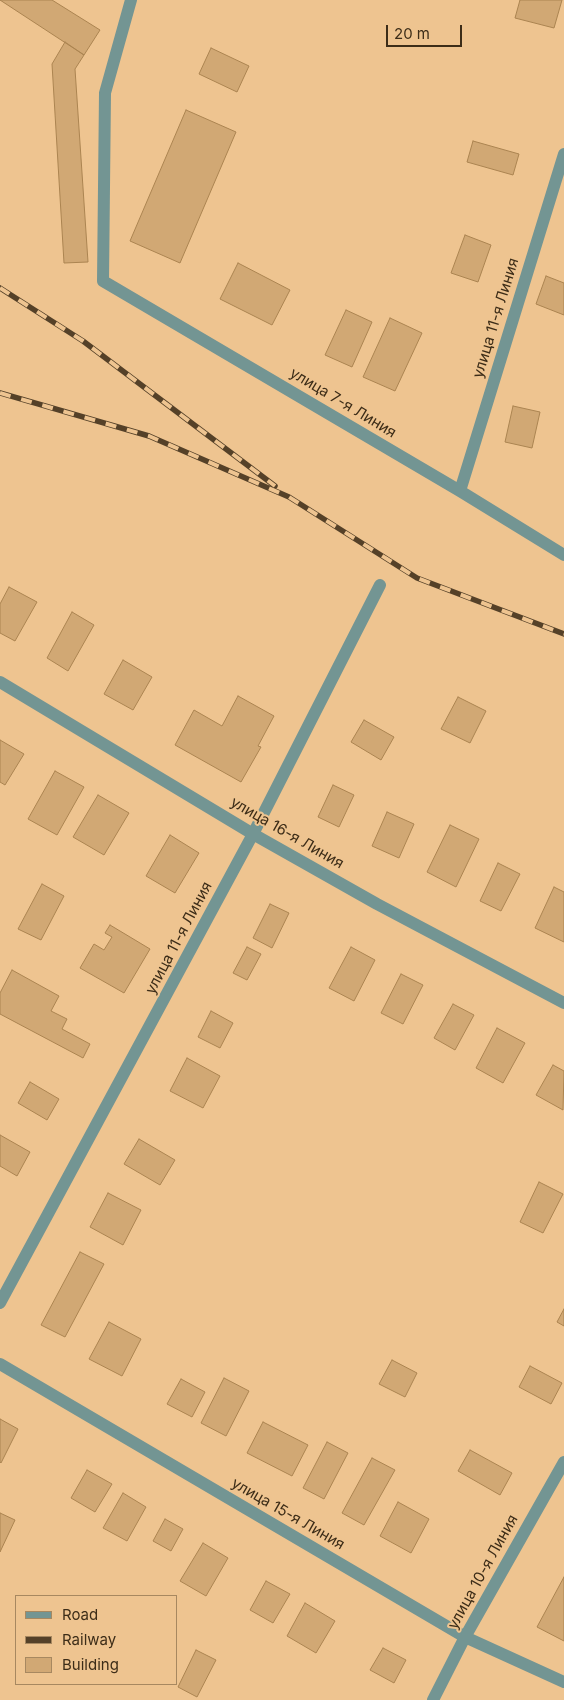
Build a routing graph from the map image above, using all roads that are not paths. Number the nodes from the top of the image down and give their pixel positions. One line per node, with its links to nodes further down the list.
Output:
1 (131, 0): 3 (street, улица 7-я Линия)
2 (564, 154): 3 (street, улица 11-я Линия)
3 (460, 491): 4 (street, улица 7-я Линия)
4 (564, 555)
5 (380, 585): 7 (street, улица 11-я Линия)
6 (0, 682): 7 (street, улица 16-я Линия)
7 (253, 834): 8 (street, улица 16-я Линия); 9 (street, улица 11-я Линия)
8 (564, 1003)
9 (0, 1303)
10 (0, 1364): 12 (street, улица 15-я Линия)
11 (564, 1462): 12 (street, улица 10-я Линия)
12 (465, 1637): 13 (street, улица 15-я Линия); 14 (street, улица 10-я Линия)
13 (564, 1682)
14 (433, 1700)

